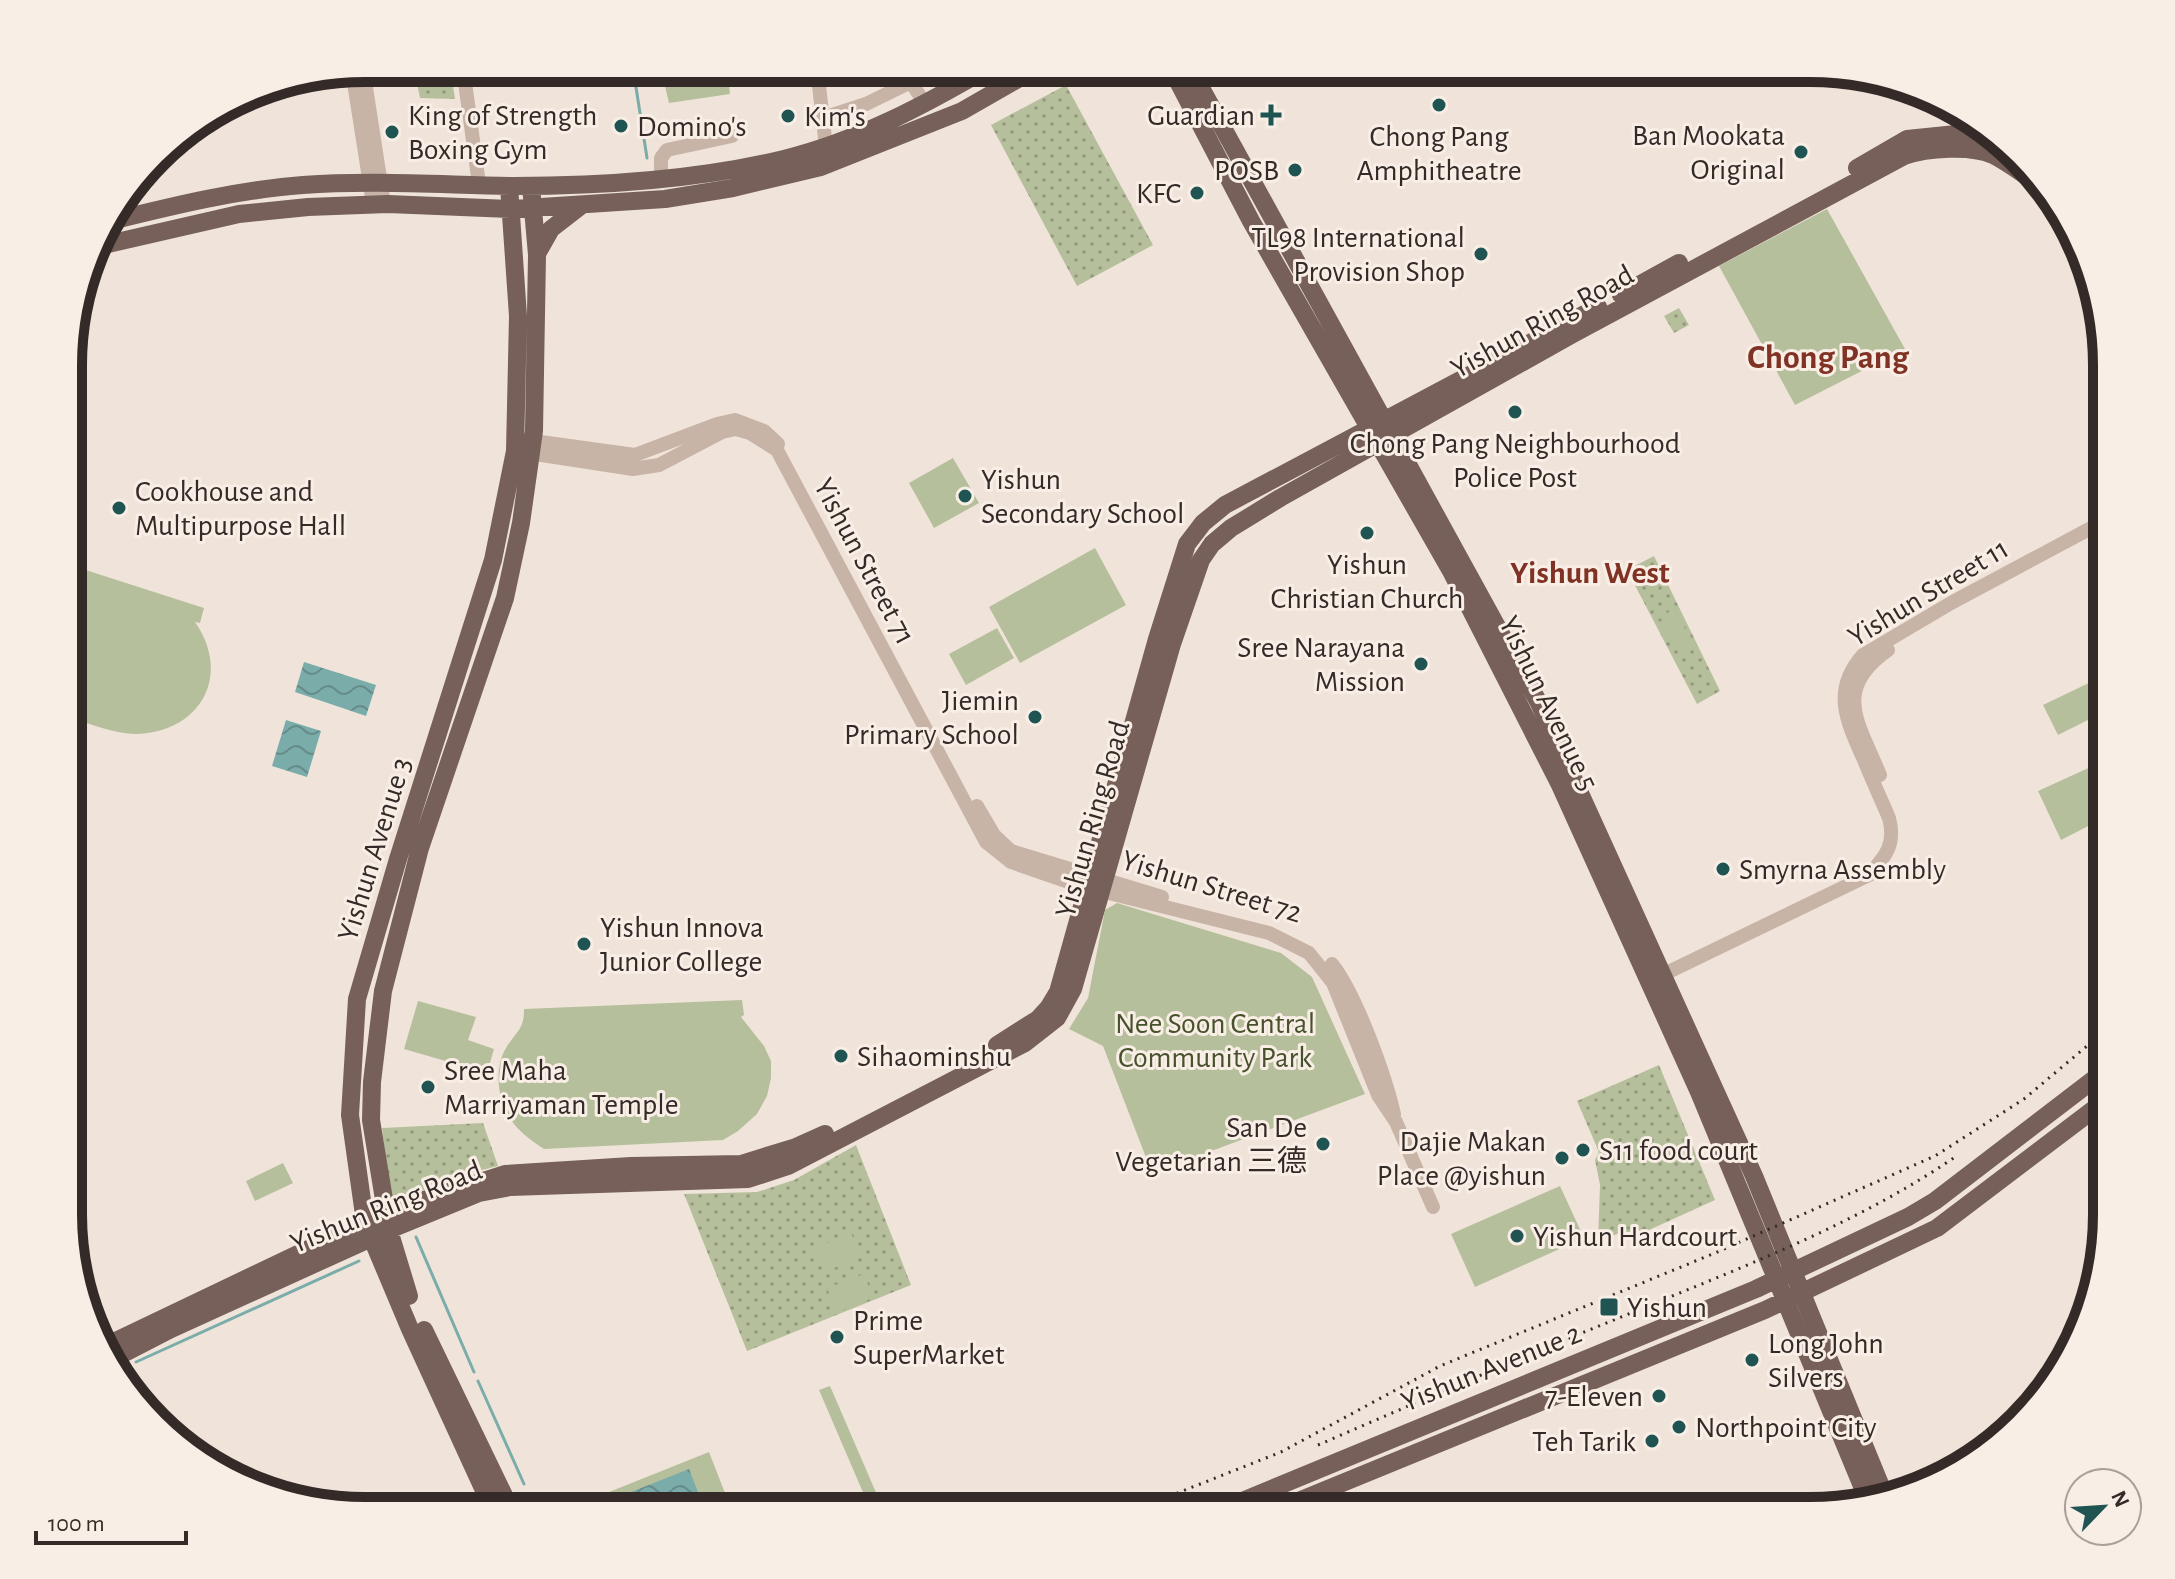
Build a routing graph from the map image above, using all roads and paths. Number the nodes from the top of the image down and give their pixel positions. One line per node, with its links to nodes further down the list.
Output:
1 (364, 82): 16 (street)
2 (465, 82): 20 (street)
3 (819, 82): 12 (street)
4 (908, 82): 12 (street)
5 (915, 82): 11 (street)
6 (963, 82): 11 (main road)
7 (1012, 82): 24 (main road)
8 (355, 83): 16 (street)
9 (1179, 83): 32 (main road, Yishun Avenue 5)
10 (1198, 83): 32 (main road, Yishun Avenue 5)
11 (925, 104): 15 (main road)
12 (823, 118): 15 (street)
13 (1975, 135): 32 (main road, Yishun Ring Road)
14 (732, 136): 18 (street)
15 (826, 147): 18 (main road)
16 (371, 152): 19 (street)
17 (2013, 168): 32 (main road, Yishun Ring Road)
18 (661, 178): 22 (main road)
19 (376, 182): 20 (main road); 23 (street); 28 (main road)
20 (479, 184): 21 (main road)
21 (509, 186): 22 (main road); 27 (main road, Yishun Avenue 3)
22 (531, 186): 25 (main road, Yishun Avenue 3)
23 (378, 204): 26 (main road); 30 (main road)
24 (582, 204): 25 (main road); 31 (main road)
25 (532, 206): 27 (main road); 31 (main road, Yishun Avenue 3)
26 (489, 208): 27 (main road); 29 (main road)
27 (510, 209): 29 (main road, Yishun Avenue 3)
28 (123, 218)
29 (513, 235): 33 (main road, Yishun Avenue 3)
30 (109, 244)
31 (537, 255): 33 (main road, Yishun Avenue 3)
32 (1381, 432): 36 (main road, Yishun Ring Road); 37 (main road, Yishun Avenue 5)
33 (524, 446): 36 (street, Yishun Street 71); 43 (main road, Yishun Avenue 3); 44 (main road, Yishun Avenue 3)
34 (2092, 527): 37 (street, Yishun Street 11)
35 (2092, 536): 37 (street, Yishun Street 11)
36 (1095, 884): 42 (street, Yishun Street 72); 43 (main road, Yishun Ring Road)
37 (1658, 982): 45 (main road, Yishun Avenue 5); 46 (main road, Yishun Avenue 5)
38 (2093, 1080): 41 (main road, Yishun Avenue 2)
39 (2093, 1110): 40 (main road, Yishun Avenue 2)
40 (1976, 1200): 41 (main road); 47 (main road, Yishun Avenue 2)
41 (1935, 1201): 45 (main road, Yishun Avenue 2)
42 (1433, 1207)
43 (387, 1221): 44 (main road, Yishun Ring Road); 54 (main road, Yishun Avenue 3)
44 (368, 1230): 49 (main road, Yishun Ring Road); 50 (main road, Yishun Ring Road); 53 (main road, Yishun Avenue 3)
45 (1794, 1272): 46 (main road, Yishun Avenue 2); 47 (main road, Yishun Avenue 5)
46 (1776, 1280): 48 (main road, Yishun Avenue 5); 55 (main road, Yishun Avenue 2)
47 (1803, 1293): 48 (main road, Yishun Avenue 2); 51 (main road, Yishun Avenue 5)
48 (1785, 1301): 52 (main road, Yishun Avenue 5); 56 (main road, Yishun Avenue 2)
49 (113, 1343)
50 (120, 1355)
51 (1881, 1487)
52 (1865, 1492)
53 (487, 1496)
54 (504, 1496)
55 (1253, 1497)
56 (1309, 1497)

